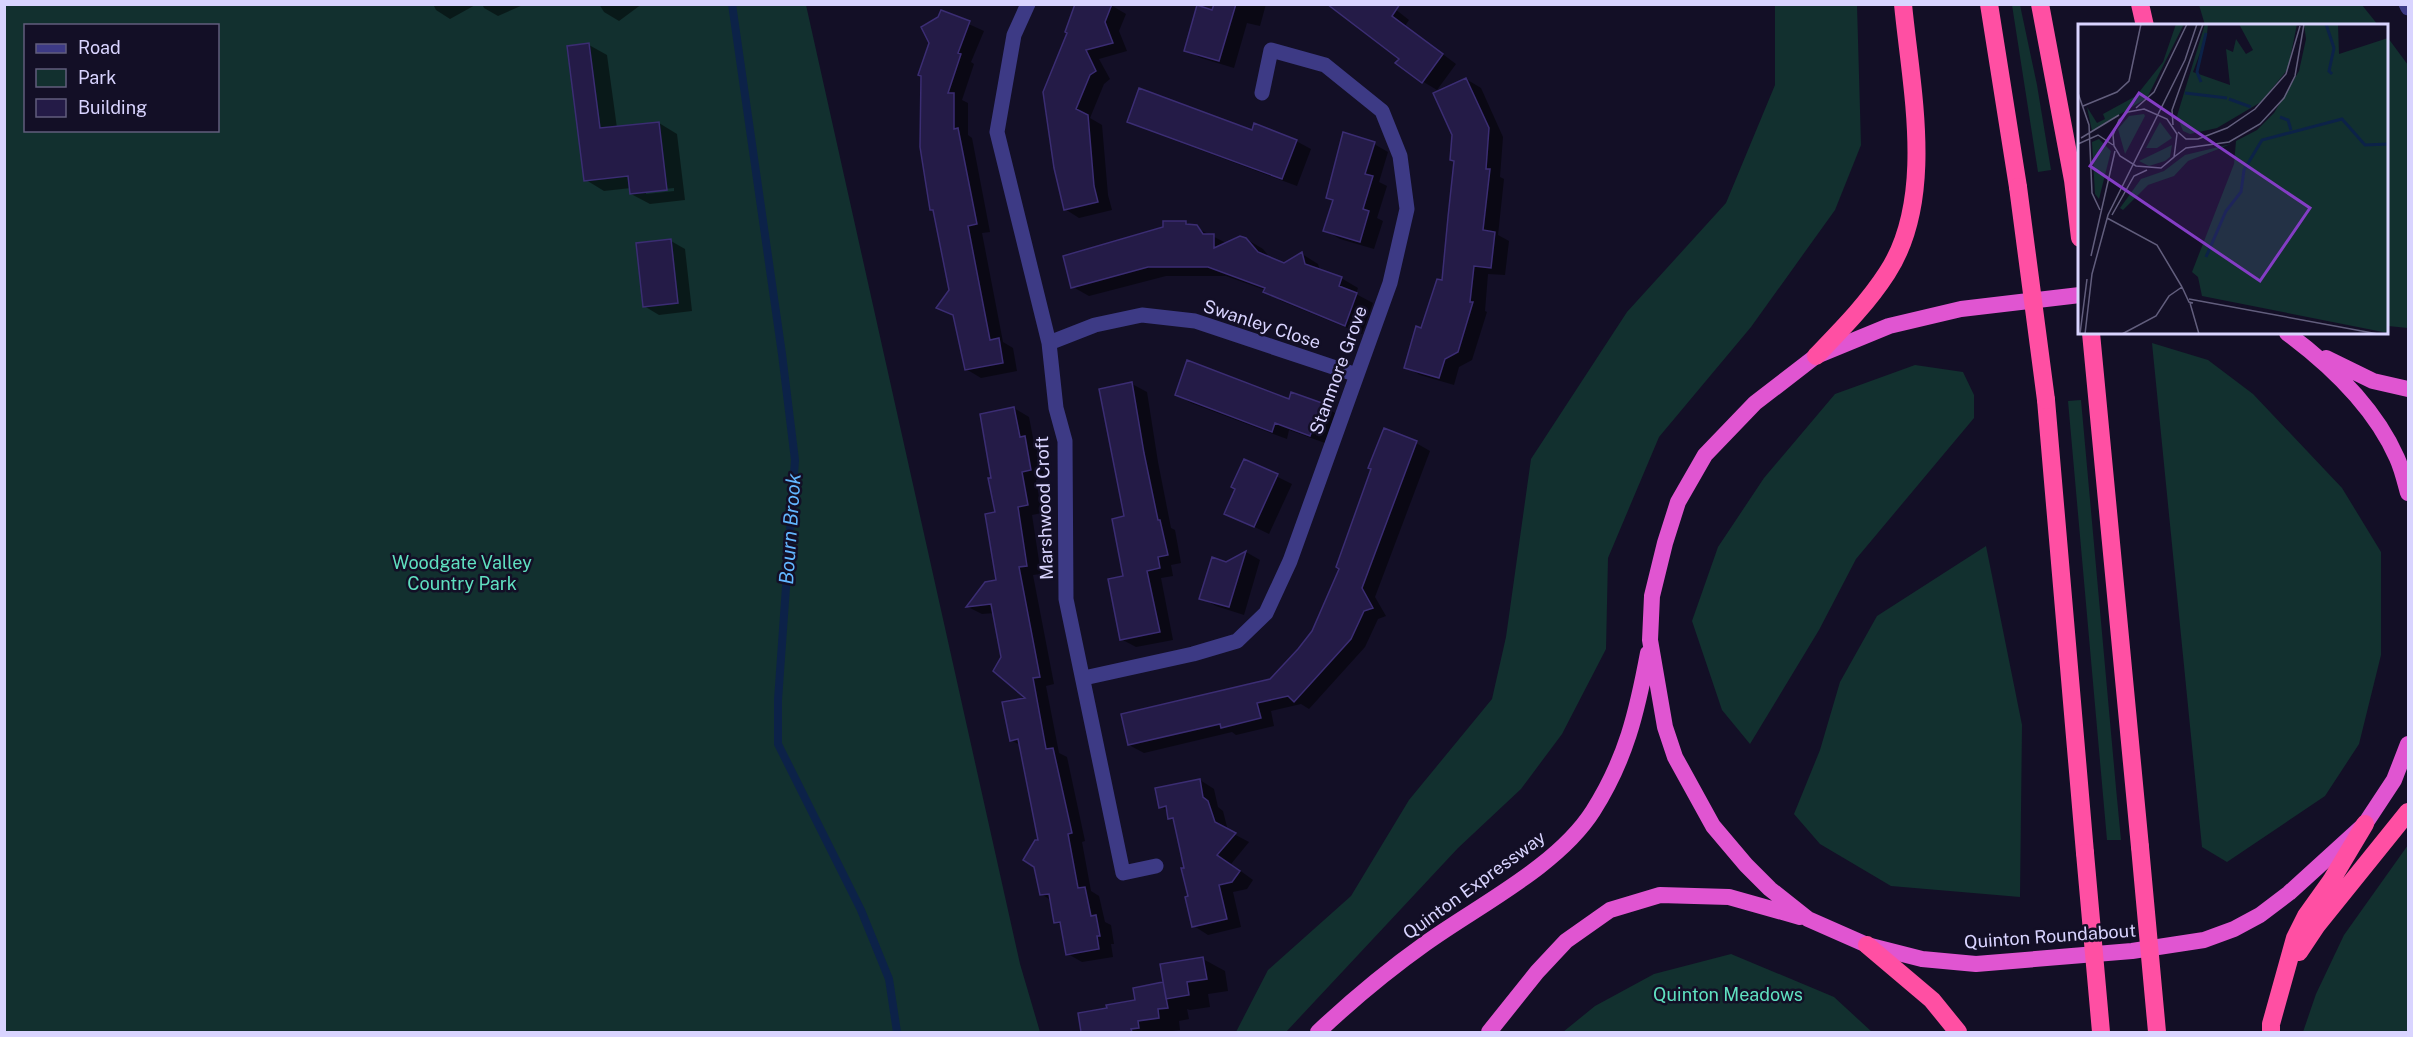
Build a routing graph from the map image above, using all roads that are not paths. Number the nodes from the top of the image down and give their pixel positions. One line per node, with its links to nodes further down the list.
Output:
1 (1028, 4): 14 (street, Marshwood Croft)
2 (1903, 4): 16 (highway)
3 (1989, 4): 32 (highway, bridge)
4 (2040, 4): 10 (highway)
5 (2140, 4): 8 (highway)
6 (2406, 4): 7 (street)
7 (2409, 8)
8 (2145, 24)
9 (1262, 93): 17 (street, Stanmore Grove)
10 (2078, 221)
11 (2078, 295): 16 (highway, Quinton Roundabout)
12 (2091, 334): 33 (highway, bridge)
13 (2288, 334): 15 (highway)
14 (1049, 343): 17 (street, Swanley Close); 21 (street, Marshwood Croft)
15 (2312, 352): 18 (highway); 19 (highway)
16 (1816, 357): 20 (highway, Quinton Roundabout)
17 (1357, 375): 21 (street, Stanmore Grove)
18 (2409, 389)
19 (2409, 493)
20 (1650, 640): 26 (highway, Quinton Roundabout); 29 (highway, Quinton Expressway)
21 (1084, 678): 25 (street, Marshwood Croft)
22 (2409, 744): 24 (highway, Quinton Roundabout)
23 (2409, 812): 28 (highway)
24 (2365, 824): 27 (highway, Quinton Roundabout); 28 (highway)
25 (1156, 866)
26 (1808, 919): 27 (highway, Quinton Roundabout); 30 (highway)
27 (1868, 945): 31 (highway)
28 (2287, 971): 34 (highway)
29 (1318, 1032)
30 (1489, 1032)
31 (1958, 1032)
32 (2101, 1032)
33 (2157, 1032)
34 (2271, 1032)

